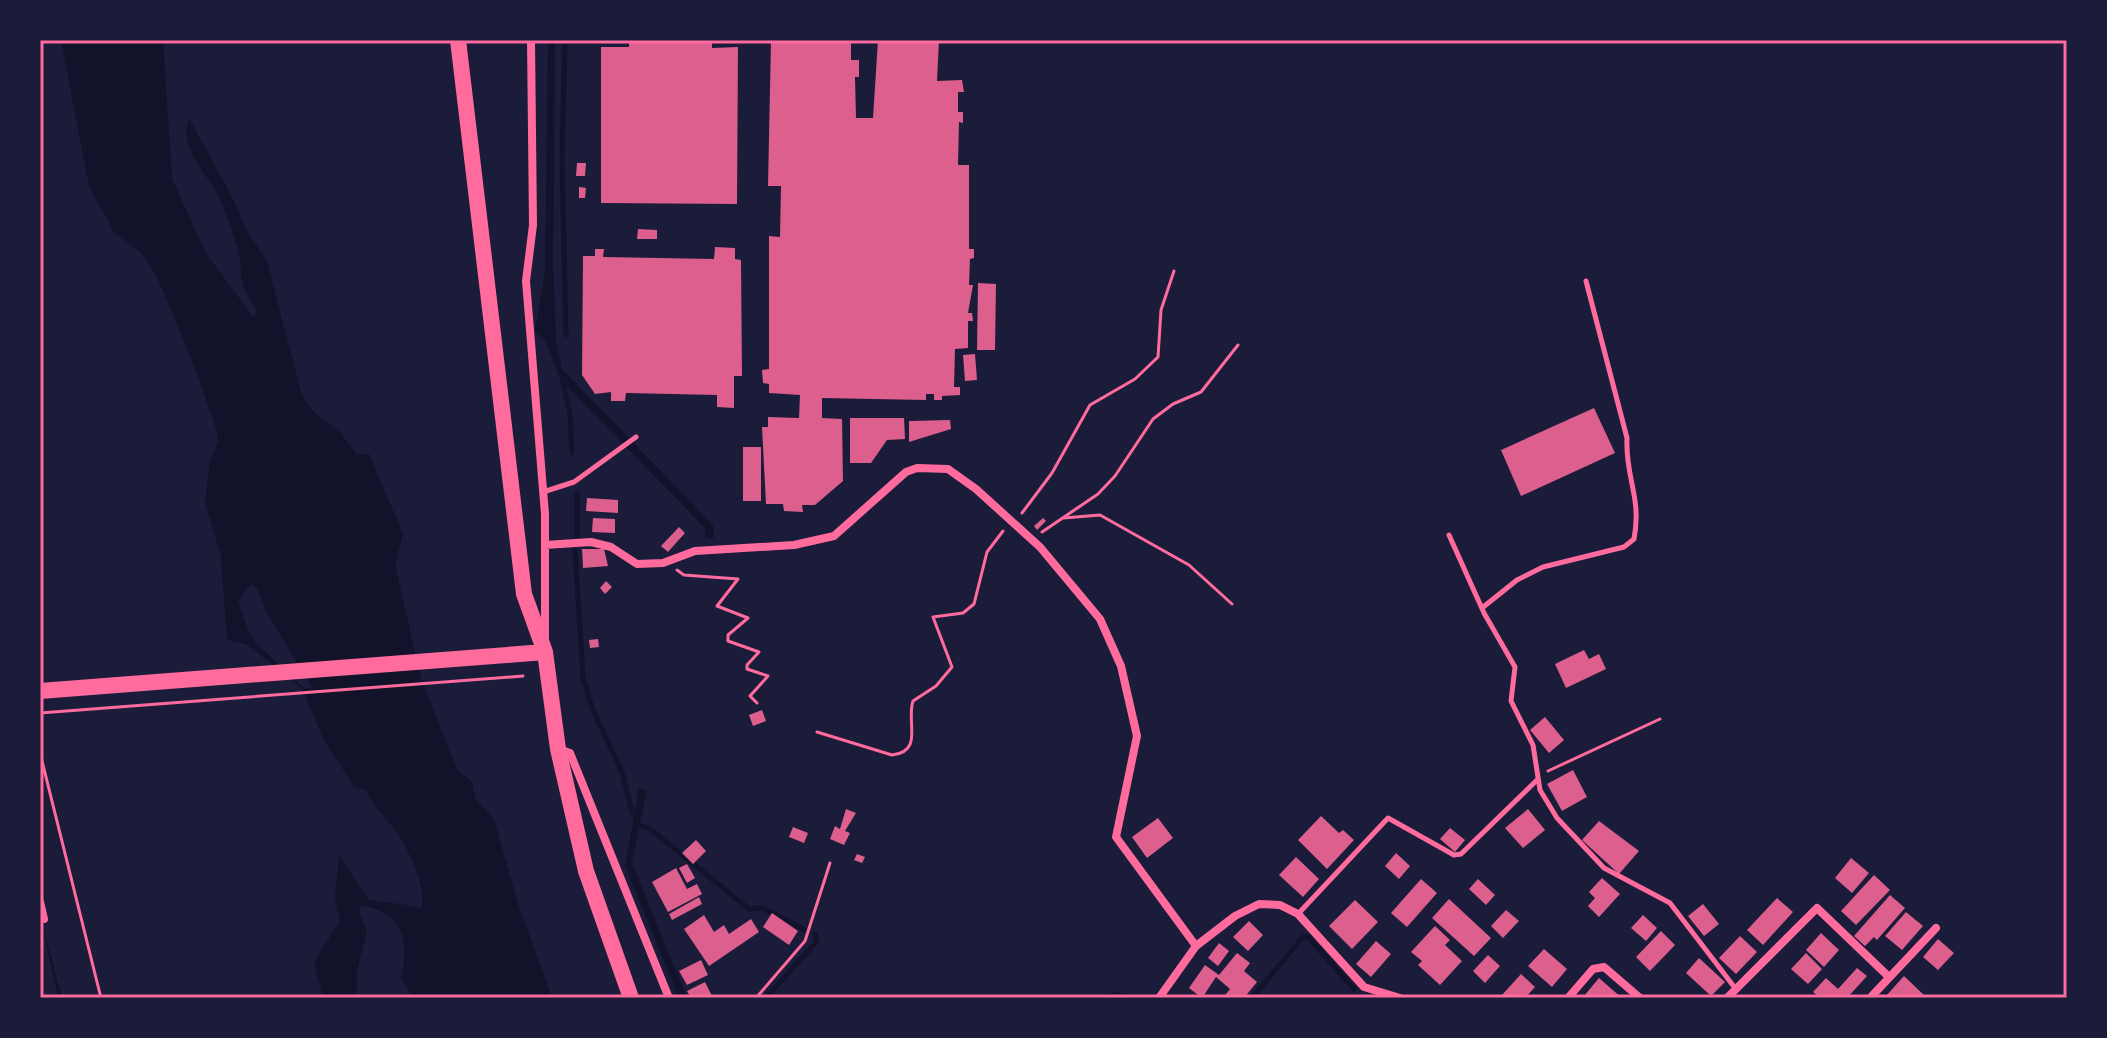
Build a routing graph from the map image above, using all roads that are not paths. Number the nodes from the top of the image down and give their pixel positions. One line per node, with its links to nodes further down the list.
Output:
1 (458, 40): 9 (main road)
2 (531, 40): 5 (street)
3 (1586, 281): 8 (lane)
4 (636, 437): 5 (lane)
5 (543, 492): 7 (street)
6 (1449, 535): 8 (lane)
7 (545, 545): 9 (street); 17 (street)
8 (1482, 608): 12 (lane)
9 (545, 652): 10 (main road); 11 (main road)
10 (40, 691)
11 (558, 749): 20 (main road); 21 (street)
12 (1539, 777): 14 (lane); 19 (lane)
13 (40, 902): 15 (street)
14 (1298, 914): 17 (street); 23 (street)
15 (44, 919)
16 (1936, 928): 18 (street)
17 (1196, 946): 22 (street)
18 (1889, 977): 19 (street); 27 (street)
19 (1735, 988): 26 (street)
20 (631, 998)
21 (669, 998)
22 (1159, 998)
23 (1400, 998)
24 (1568, 998): 25 (street)
25 (1640, 998)
26 (1727, 998)
27 (1870, 998)

